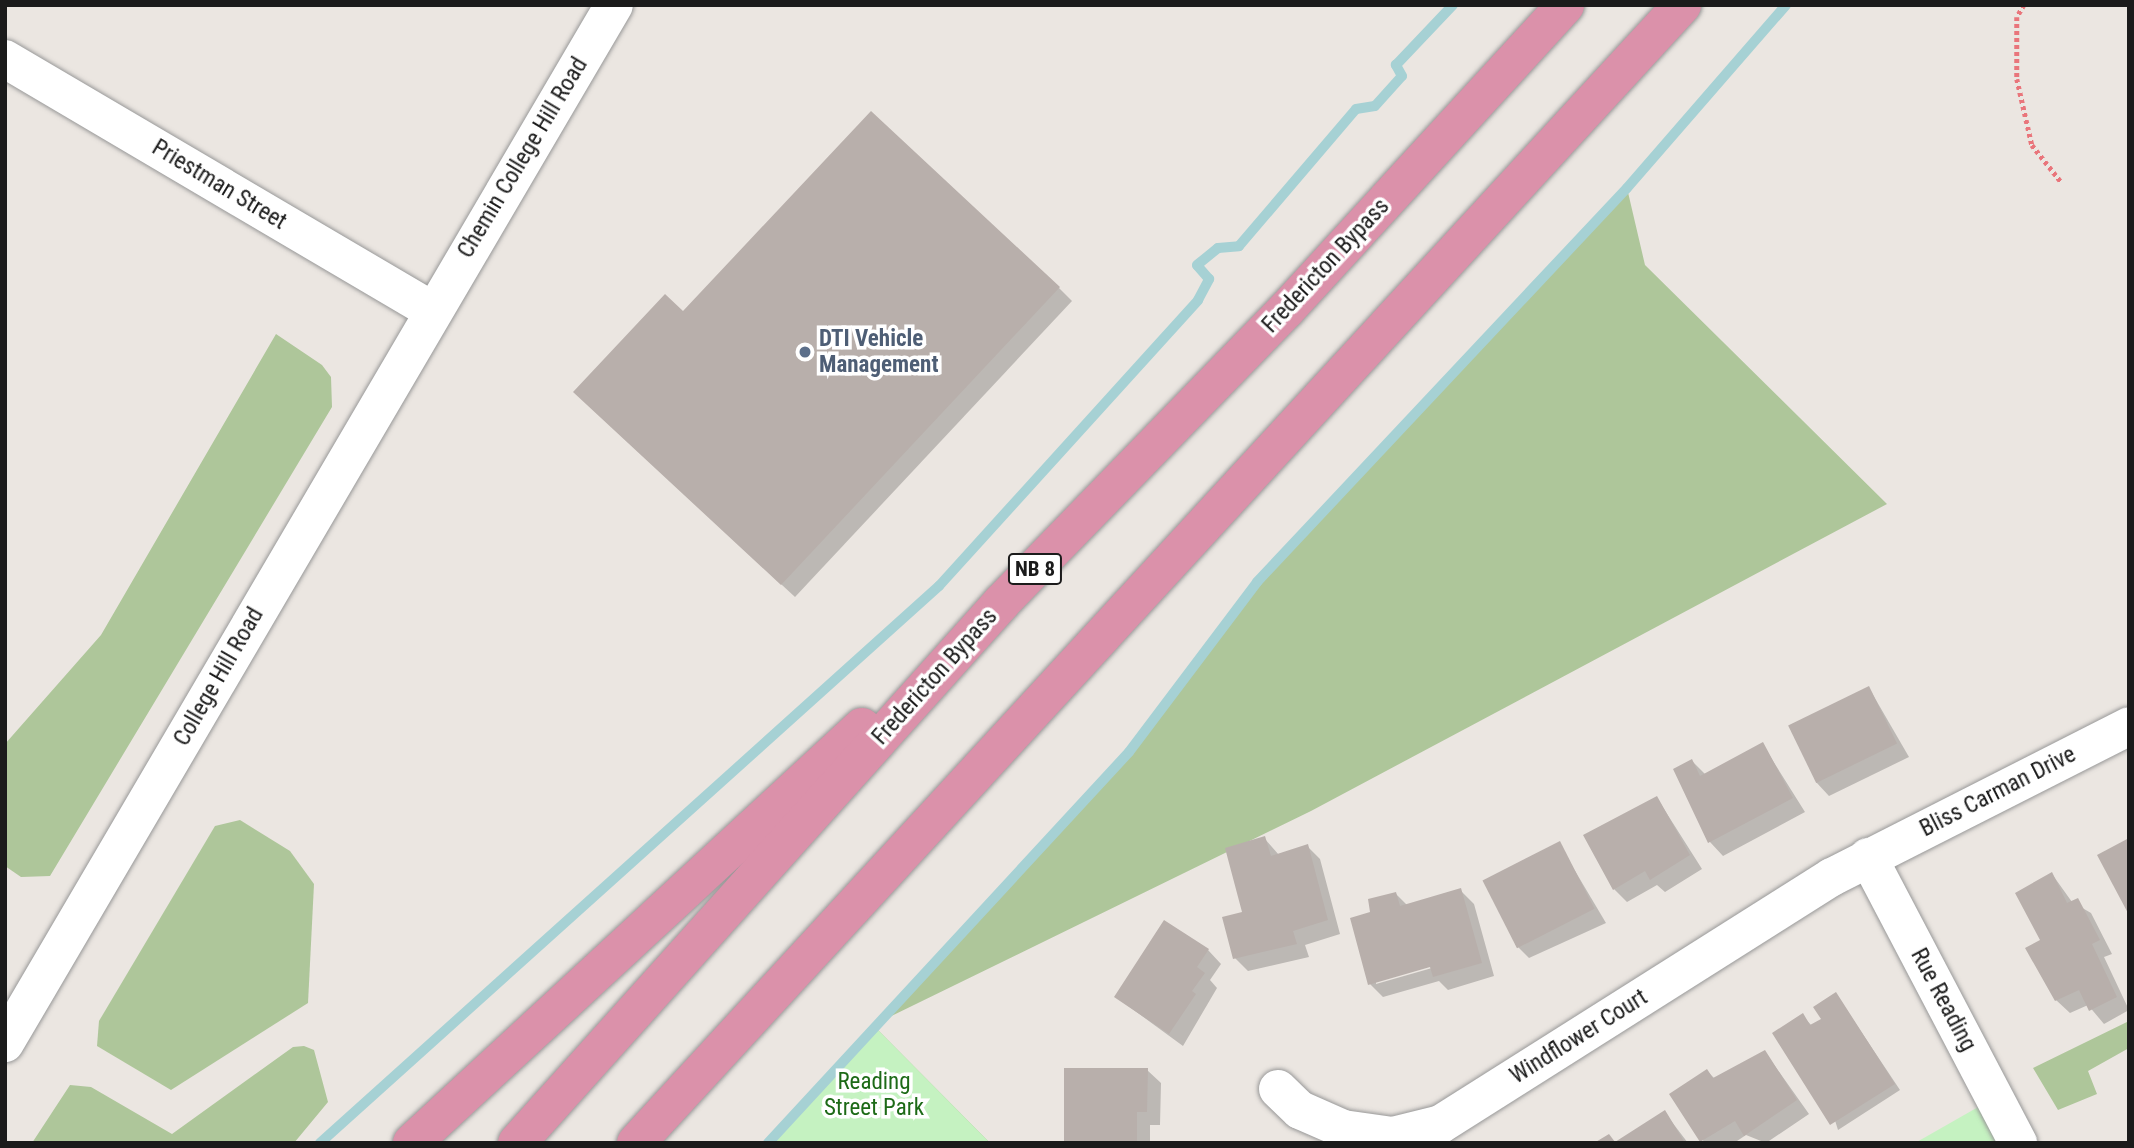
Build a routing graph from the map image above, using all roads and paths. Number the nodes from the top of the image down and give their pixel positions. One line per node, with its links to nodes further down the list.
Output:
1 (614, 5): 7 (street, Chemin College Hill Road)
2 (1564, 5): 8 (highway, Fredericton Bypass / NB 8)
3 (1682, 5): 15 (highway)
4 (2024, 5): 6 (path)
5 (5, 58): 7 (street, Priestman Street)
6 (2062, 183)
7 (432, 311): 11 (street, College Hill Road)
8 (1002, 602): 13 (highway); 14 (highway, Fredericton Bypass / NB 8)
9 (2129, 726): 10 (street, Bliss Carman Drive)
10 (1868, 857): 12 (street, Windflower Court); 16 (street, Rue Reading)
11 (5, 1043)
12 (1278, 1089)
13 (412, 1143)
14 (517, 1143)
15 (636, 1143)
16 (2018, 1143)

